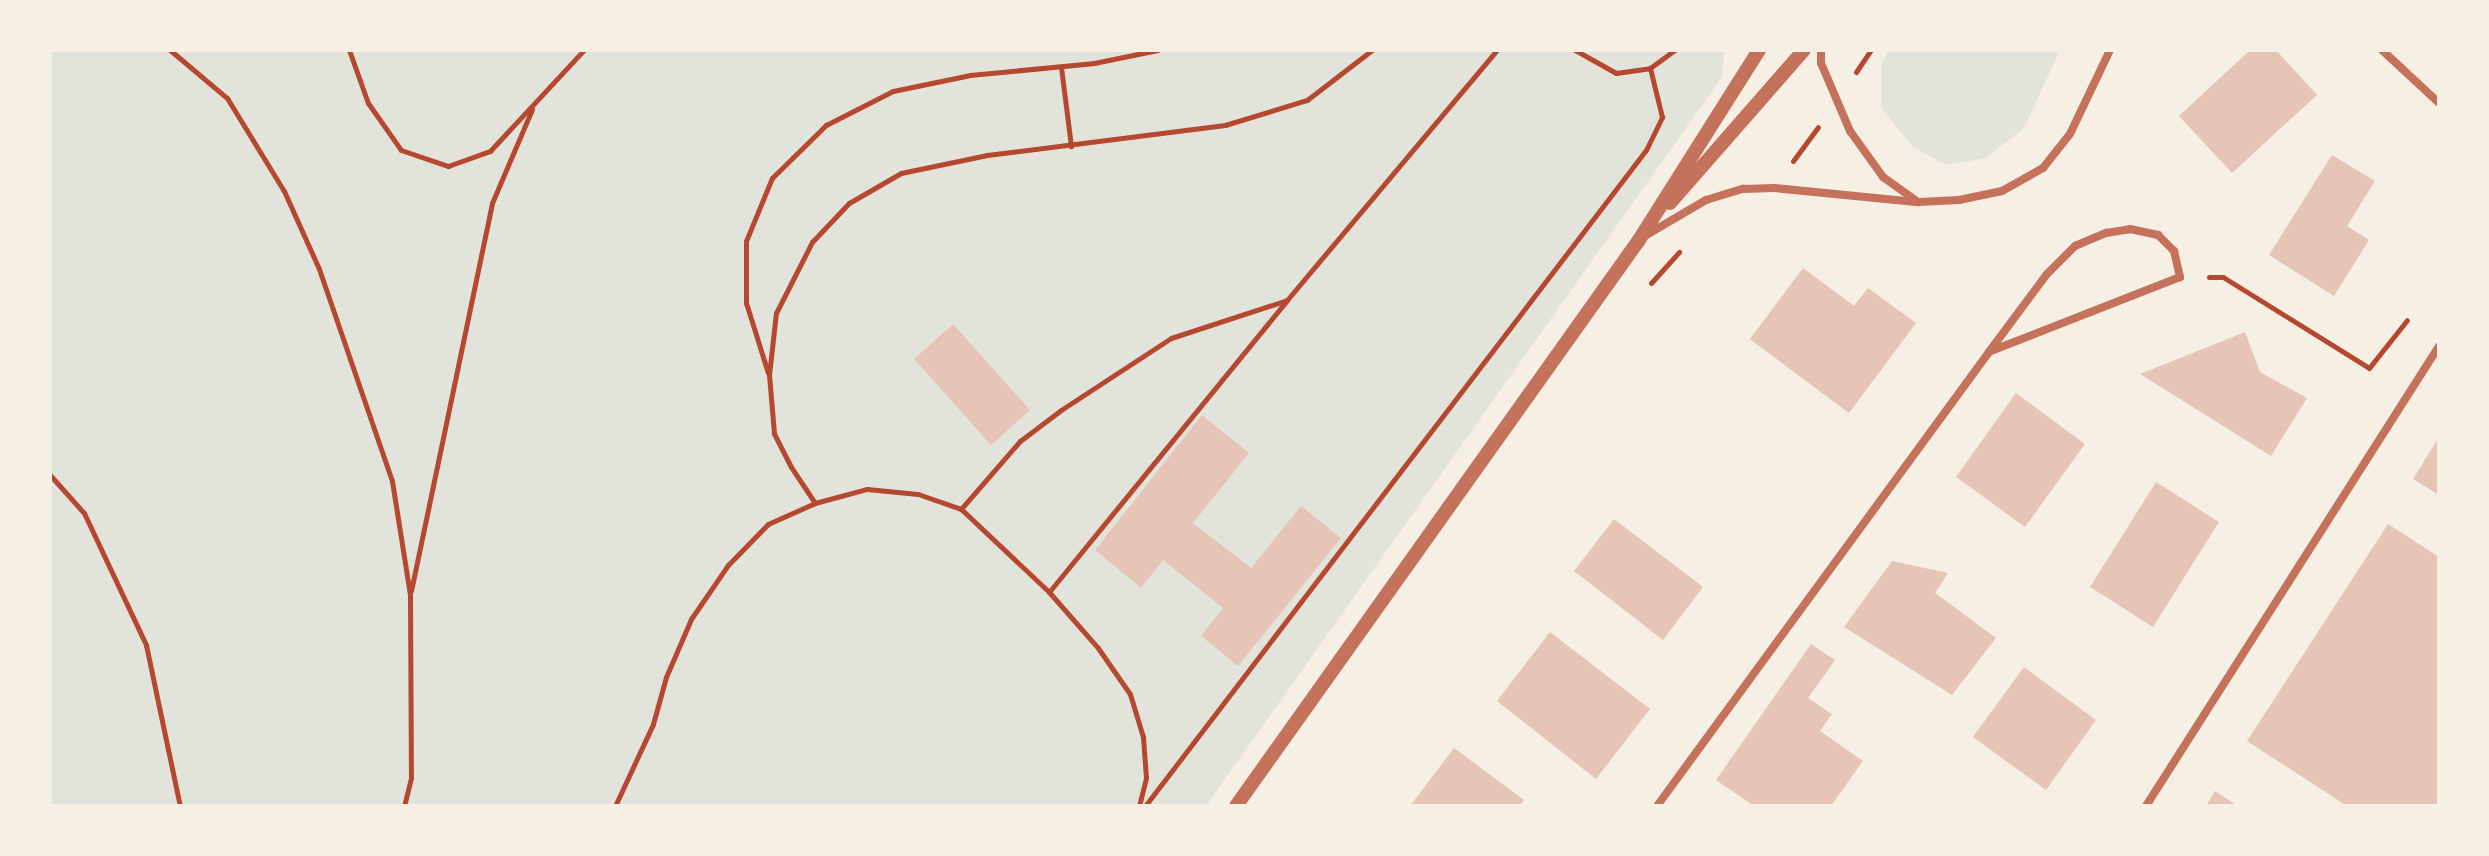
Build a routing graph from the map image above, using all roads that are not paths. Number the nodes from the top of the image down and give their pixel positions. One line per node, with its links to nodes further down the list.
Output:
1 (1804, 50): 8 (street)
2 (1821, 50): 7 (street)
3 (2110, 50): 7 (street)
4 (2382, 50): 6 (street)
5 (1758, 51): 8 (street)
6 (2439, 103)
7 (1918, 202): 8 (street)
8 (1639, 240): 11 (street)
9 (2439, 346): 13 (street)
10 (1989, 352): 10 (street); 12 (street)
11 (1236, 806)
12 (1657, 806)
13 (2146, 806)

